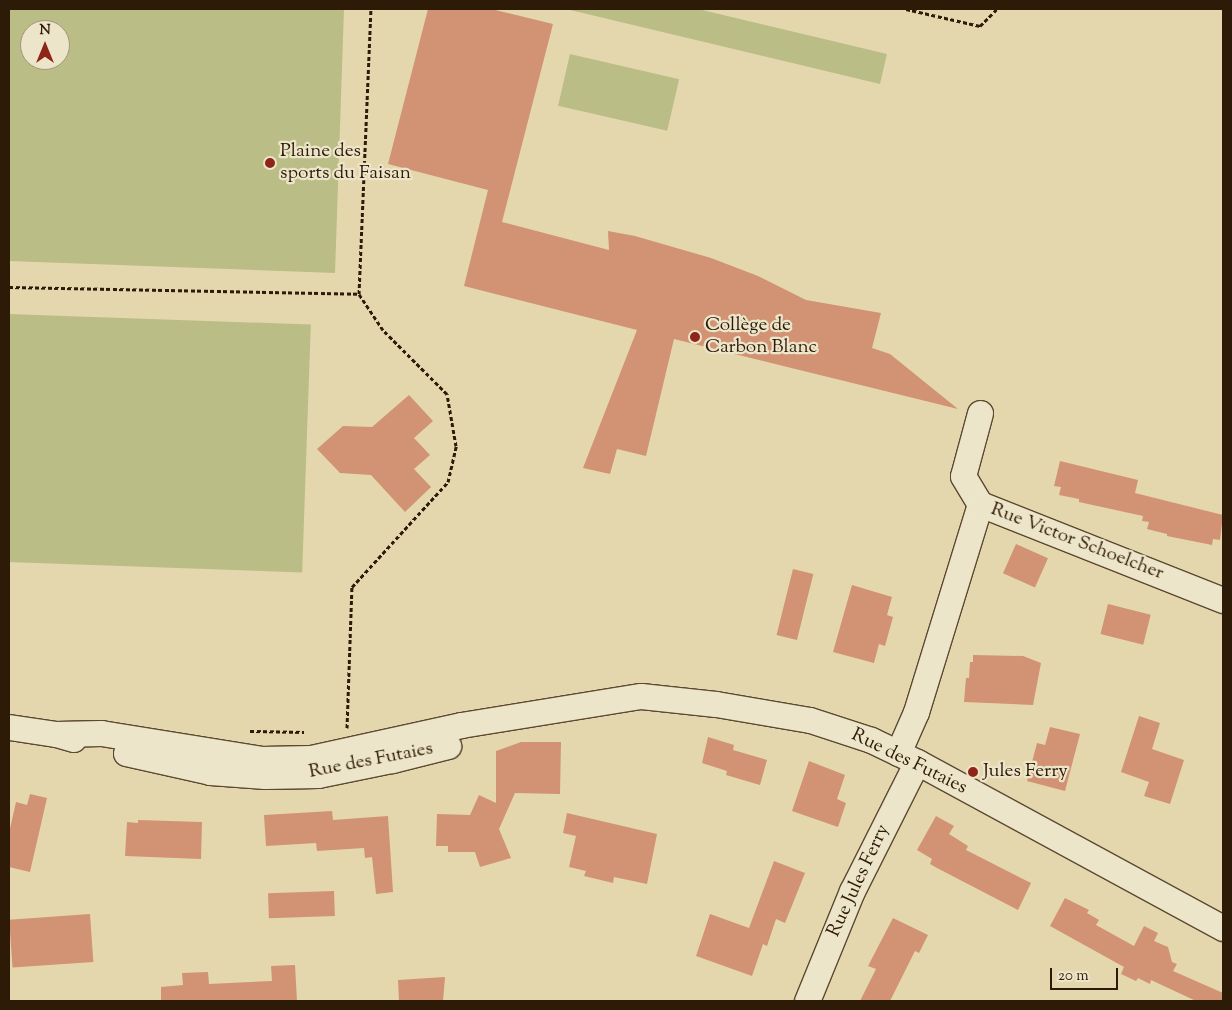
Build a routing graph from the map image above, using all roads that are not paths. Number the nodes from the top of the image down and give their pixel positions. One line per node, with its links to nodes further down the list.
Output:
1 (980, 413): 2 (street)
2 (980, 504): 3 (street, Rue Victor Schoelcher); 7 (street, Rue Victor Schoelcher)
3 (1223, 600)
4 (565, 710): 6 (street, Rue des Futaies); 6 (street, Rue des Futaies); 7 (street, Rue des Futaies)
5 (9, 729): 6 (street, Rue des Futaies)
6 (56, 734)
7 (908, 758): 8 (street, Rue des Futaies); 9 (street, Rue Jules Ferry)
8 (1223, 928)
9 (807, 1001)

